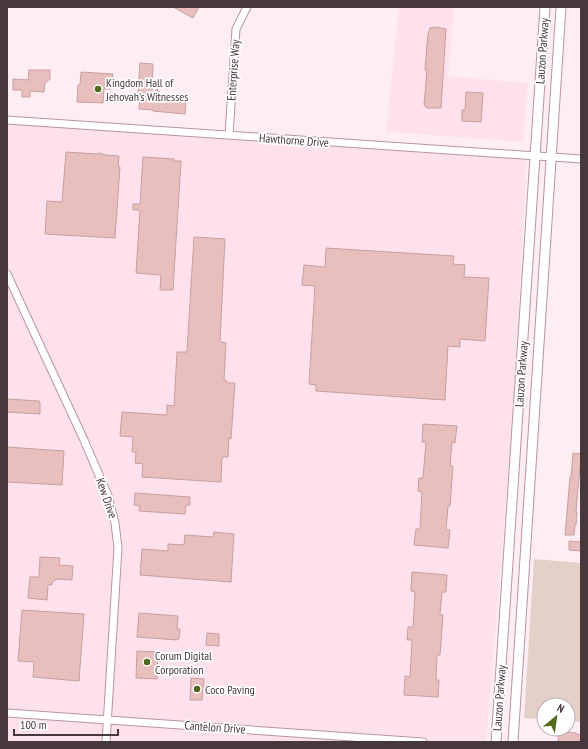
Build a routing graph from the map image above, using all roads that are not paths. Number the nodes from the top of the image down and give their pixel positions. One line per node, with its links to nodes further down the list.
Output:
1 (247, 7): 5 (street, Enterprise Way)
2 (545, 7): 6 (main road, Lauzon Parkway)
3 (561, 7): 7 (main road, Lauzon Parkway)
4 (7, 120): 5 (street, Hawthorne Drive)
5 (229, 135): 6 (street, Hawthorne Drive)
6 (535, 156): 7 (street, Hawthorne Drive); 14 (main road, Lauzon Parkway)
7 (551, 157): 8 (street, Hawthorne Drive); 15 (main road, Lauzon Parkway)
8 (581, 159)
9 (7, 274): 11 (street, Kew Drive)
10 (7, 713): 11 (street, Cantelon Drive)
11 (108, 720): 12 (street, Kew Drive); 13 (street, Cantelon Drive)
12 (106, 742)
13 (423, 742)
14 (496, 742)
15 (513, 742)

